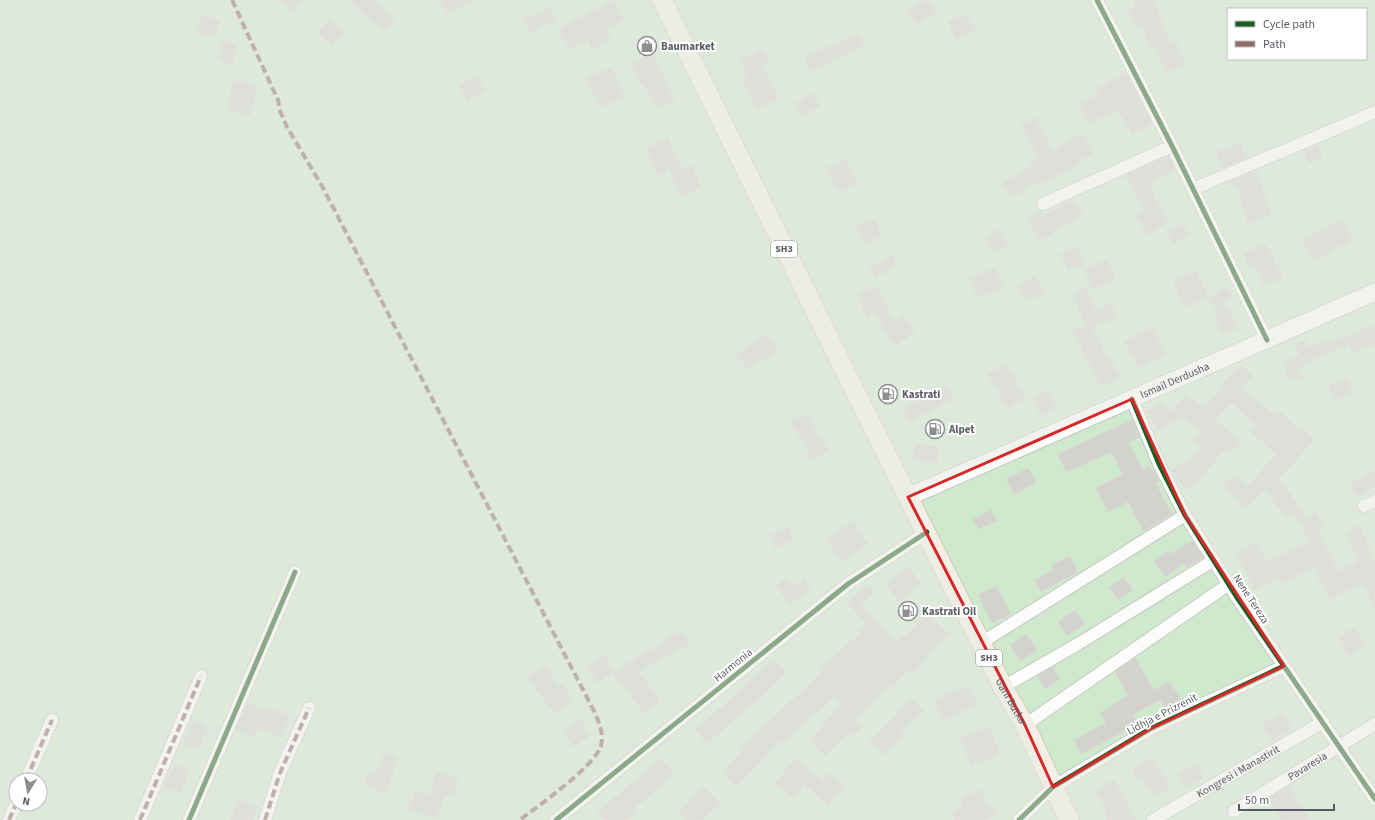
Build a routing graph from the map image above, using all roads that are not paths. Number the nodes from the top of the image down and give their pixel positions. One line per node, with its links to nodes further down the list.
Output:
1 (662, 0): 10 (main road, SH3)
2 (1097, 0): 4 (street)
3 (1375, 112): 5 (street)
4 (1172, 146): 5 (street); 6 (street)
5 (1193, 189): 8 (street)
6 (1043, 204)
7 (1375, 292): 8 (main road, Ismail Derdusha)
8 (1267, 340): 9 (main road, Ismail Derdusha)
9 (1132, 399): 10 (main road, Ismail Derdusha); 11 (street, Nene Tereza)
10 (908, 497): 12 (main road, Gani Butka / SH3)
11 (1185, 515): 13 (street, Nene Tereza); 16 (street)
12 (927, 532): 16 (main road, Gani Butka / SH3); 33 (street, Harmonia)
13 (1214, 560): 15 (street, Nene Tereza); 19 (street)
14 (295, 572): 31 (street)
15 (1229, 584): 17 (street, Nene Tereza); 24 (street)
16 (981, 644): 19 (main road, Gani Butka / SH3)
17 (1284, 666): 22 (street, Nene Tereza); 27 (street, Lidhja e Prizrenit)
18 (201, 676): 30 (street)
19 (1003, 687): 24 (main road, Gani Butka / SH3)
20 (309, 708): 32 (street)
21 (52, 720): 26 (street)
22 (1324, 722): 25 (street, Nene Tereza); 36 (street, Kongresi i Manastirit)
23 (1375, 724): 25 (street, Pavaresia)
24 (1025, 725): 27 (main road, Gani Butka / SH3)
25 (1340, 745): 28 (street, Nene Tereza); 29 (street, Pavaresia)
26 (29, 772)
27 (1053, 788): 34 (street, Lidhja e Prizrenit); 35 (main road, Gani Butka / SH3)
28 (1375, 798)
29 (1234, 811)
30 (140, 820)
31 (189, 820)
32 (264, 820)
33 (556, 820)
34 (1019, 820)
35 (1069, 820)
36 (1153, 820)

